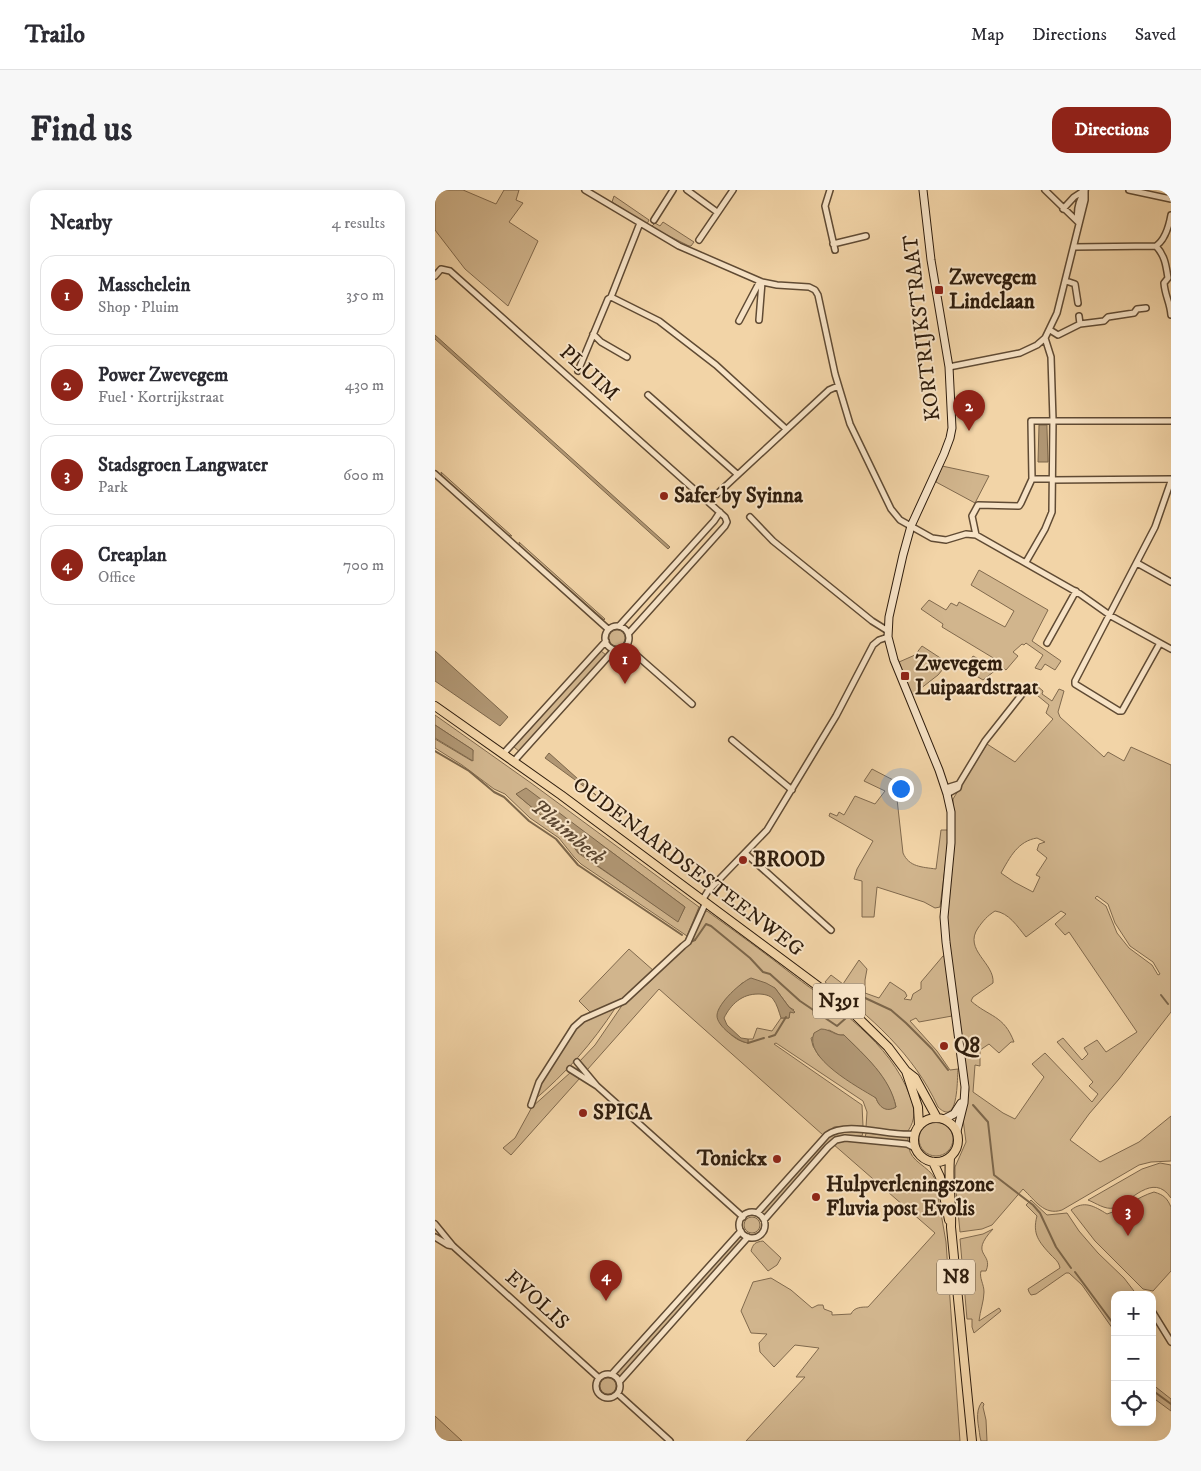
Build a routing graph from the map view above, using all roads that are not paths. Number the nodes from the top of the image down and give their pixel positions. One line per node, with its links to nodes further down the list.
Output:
1 (585, 190): 15 (street)
2 (673, 190): 14 (street)
3 (733, 190): 12 (street)
4 (830, 190): 18 (street)
5 (923, 190): 37 (main road, KORTRIJKSTRAAT / N8)
6 (1045, 190): 11 (street)
7 (1085, 190): 11 (street); 16 (street)
8 (1129, 190): 10 (street)
9 (690, 191): 12 (street)
10 (1171, 200)
11 (1063, 209): 16 (street)
12 (717, 212): 19 (street)
13 (1171, 215): 17 (street)
14 (654, 220)
15 (640, 223): 23 (street); 25 (street)
16 (1079, 223): 21 (street)
17 (1170, 228): 20 (street)
18 (866, 236)
19 (699, 240)
20 (1156, 246): 21 (street); 28 (street)
21 (1074, 247): 24 (street)
22 (435, 276): 50 (street, PLUIM)
23 (761, 281): 30 (street); 31 (street); 39 (street)
24 (1066, 281): 26 (street); 33 (street)
25 (611, 297): 34 (street); 43 (street)
26 (1078, 303)
27 (1146, 308): 32 (street)
28 (1171, 315)
29 (1079, 316): 32 (street)
30 (759, 320)
31 (739, 321)
32 (1080, 324): 33 (street)
33 (1050, 330): 35 (street)
34 (593, 334): 36 (street); 38 (street)
35 (1045, 338): 37 (street); 41 (street)
36 (627, 356)
37 (949, 367): 52 (main road, KORTRIJKSTRAAT / N8)
38 (578, 371)
39 (838, 386): 43 (street); 52 (street)
40 (649, 395): 45 (street)
41 (1053, 420): 42 (street); 46 (street); 47 (street)
42 (1171, 421)
43 (785, 429): 45 (street)
44 (435, 474): 60 (street)
45 (737, 474): 49 (street)
46 (1032, 479): 47 (street); 53 (street)
47 (1052, 479): 48 (street); 54 (street)
48 (1171, 480): 55 (street)
49 (717, 494)
50 (720, 512): 59 (street); 61 (street)
51 (751, 517): 62 (street)
52 (911, 526): 53 (street); 62 (main road, KORTRIJKSTRAAT / N8)
53 (976, 535): 54 (street)
54 (1026, 562): 57 (street)
55 (1137, 563): 56 (street); 58 (street)
56 (1171, 582)
57 (1076, 591): 58 (street); 64 (street)
58 (1109, 615): 65 (street); 65 (street)
59 (620, 626): 60 (street); 61 (street)
60 (608, 630): 63 (street)
61 (629, 633): 66 (street)
62 (888, 634): 75 (street); 76 (main road, KORTRIJKSTRAAT / N8)
63 (605, 641): 68 (street); 73 (street)
64 (1047, 643)
65 (1160, 643): 67 (street)
66 (626, 646): 68 (street); 70 (street)
67 (1171, 649)
68 (614, 650): 74 (street)
69 (1023, 693): 76 (street)
70 (692, 704)
71 (435, 706): 73 (main road, OUDENAARDSESTEENWEG / N391)
72 (732, 740): 75 (street)
73 (503, 753): 74 (main road, OUDENAARDSESTEENWEG / N391)
74 (513, 760): 78 (main road, OUDENAARDSESTEENWEG / N391)
75 (792, 790): 77 (street)
76 (947, 791): 84 (main road, KORTRIJKSTRAAT / N8)
77 (745, 853): 78 (street); 79 (street)
78 (705, 901): 82 (main road, OUDENAARDSESTEENWEG / N391); 85 (street)
79 (831, 930)
80 (577, 1062): 83 (street)
81 (570, 1069): 83 (street)
82 (906, 1071): 86 (main road, OUDENAARDSESTEENWEG / N391); 87 (main road, OUDENAARDSESTEENWEG / N391)
83 (597, 1086): 94 (street)
84 (965, 1094): 86 (main road); 88 (main road, KORTRIJKSTRAAT / N8)
85 (531, 1106)
86 (941, 1119): 87 (main road); 88 (main road)
87 (919, 1126): 89 (main road)
88 (957, 1131): 91 (main road, N8)
89 (915, 1134): 90 (main road); 93 (street)
90 (915, 1148): 92 (main road); 95 (street)
91 (950, 1158): 92 (main road); 97 (main road, N8)
92 (933, 1162): 97 (main road, N8)
93 (757, 1214): 94 (street); 95 (street)
94 (743, 1217): 98 (street)
95 (764, 1220): 100 (street)
96 (435, 1224): 101 (street, EVOLIS)
97 (951, 1228): 109 (main road, N8)
98 (741, 1231): 100 (street); 104 (street)
99 (435, 1237): 101 (street, EVOLIS)
100 (748, 1237): 106 (street)
101 (453, 1246): 105 (street, EVOLIS)
102 (1156, 1318): 103 (street)
103 (1171, 1342)
104 (612, 1374): 105 (street); 106 (street)
105 (599, 1378): 107 (street)
106 (620, 1381): 107 (street)
107 (618, 1394): 108 (street)
108 (670, 1441)
109 (972, 1441)

